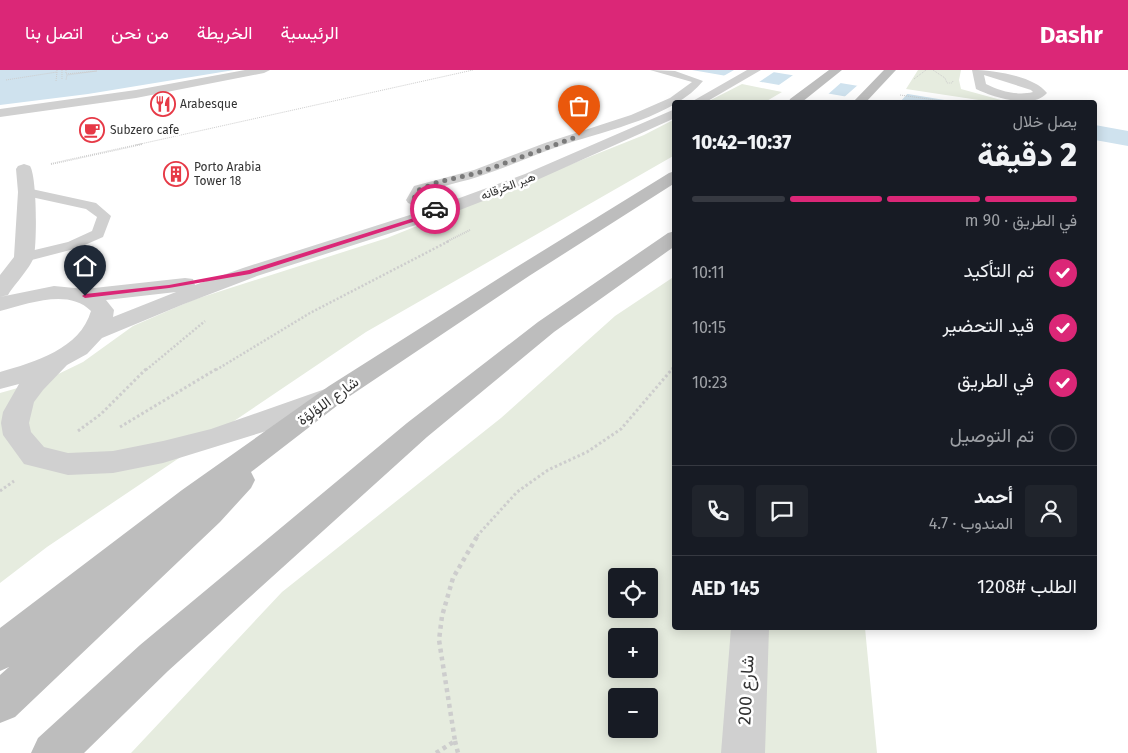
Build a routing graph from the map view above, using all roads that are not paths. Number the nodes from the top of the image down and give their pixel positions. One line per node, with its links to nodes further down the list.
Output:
1 (264, 70): 11 (street)
2 (654, 70): 7 (lane)
3 (755, 70): 8 (street)
4 (890, 70): 10 (main road)
5 (835, 71): 9 (main road)
6 (672, 100): 16 (lane)
7 (673, 100)
8 (701, 100)
9 (798, 100)
10 (861, 100)
11 (0, 113)
12 (672, 114): 16 (street, هير الخرقانه)
13 (24, 169): 15 (street)
14 (672, 178): 26 (main road, شارع اللؤلؤة)
15 (27, 192): 18 (street); 18 (lane)
16 (441, 212): 19 (street, هير الخرقانه)
17 (672, 239): 31 (main road)
18 (34, 268): 20 (street); 21 (street)
19 (250, 272): 21 (street, هير الخرقانه); 23 (street, هير الخرقانه)
20 (0, 290)
21 (76, 295): 22 (street, هير الخرقانه); 23 (street)
22 (0, 304)
23 (96, 332): 24 (street)
24 (58, 360): 25 (street); 26 (street)
25 (0, 380)
26 (338, 392): 27 (main road, شارع اللؤلؤة)
27 (274, 441): 29 (main road, شارع اللؤلؤة); 30 (main road)
28 (750, 630): 32 (street, شارع 200)
29 (0, 652)
30 (0, 702)
31 (53, 753)
32 (742, 753)

